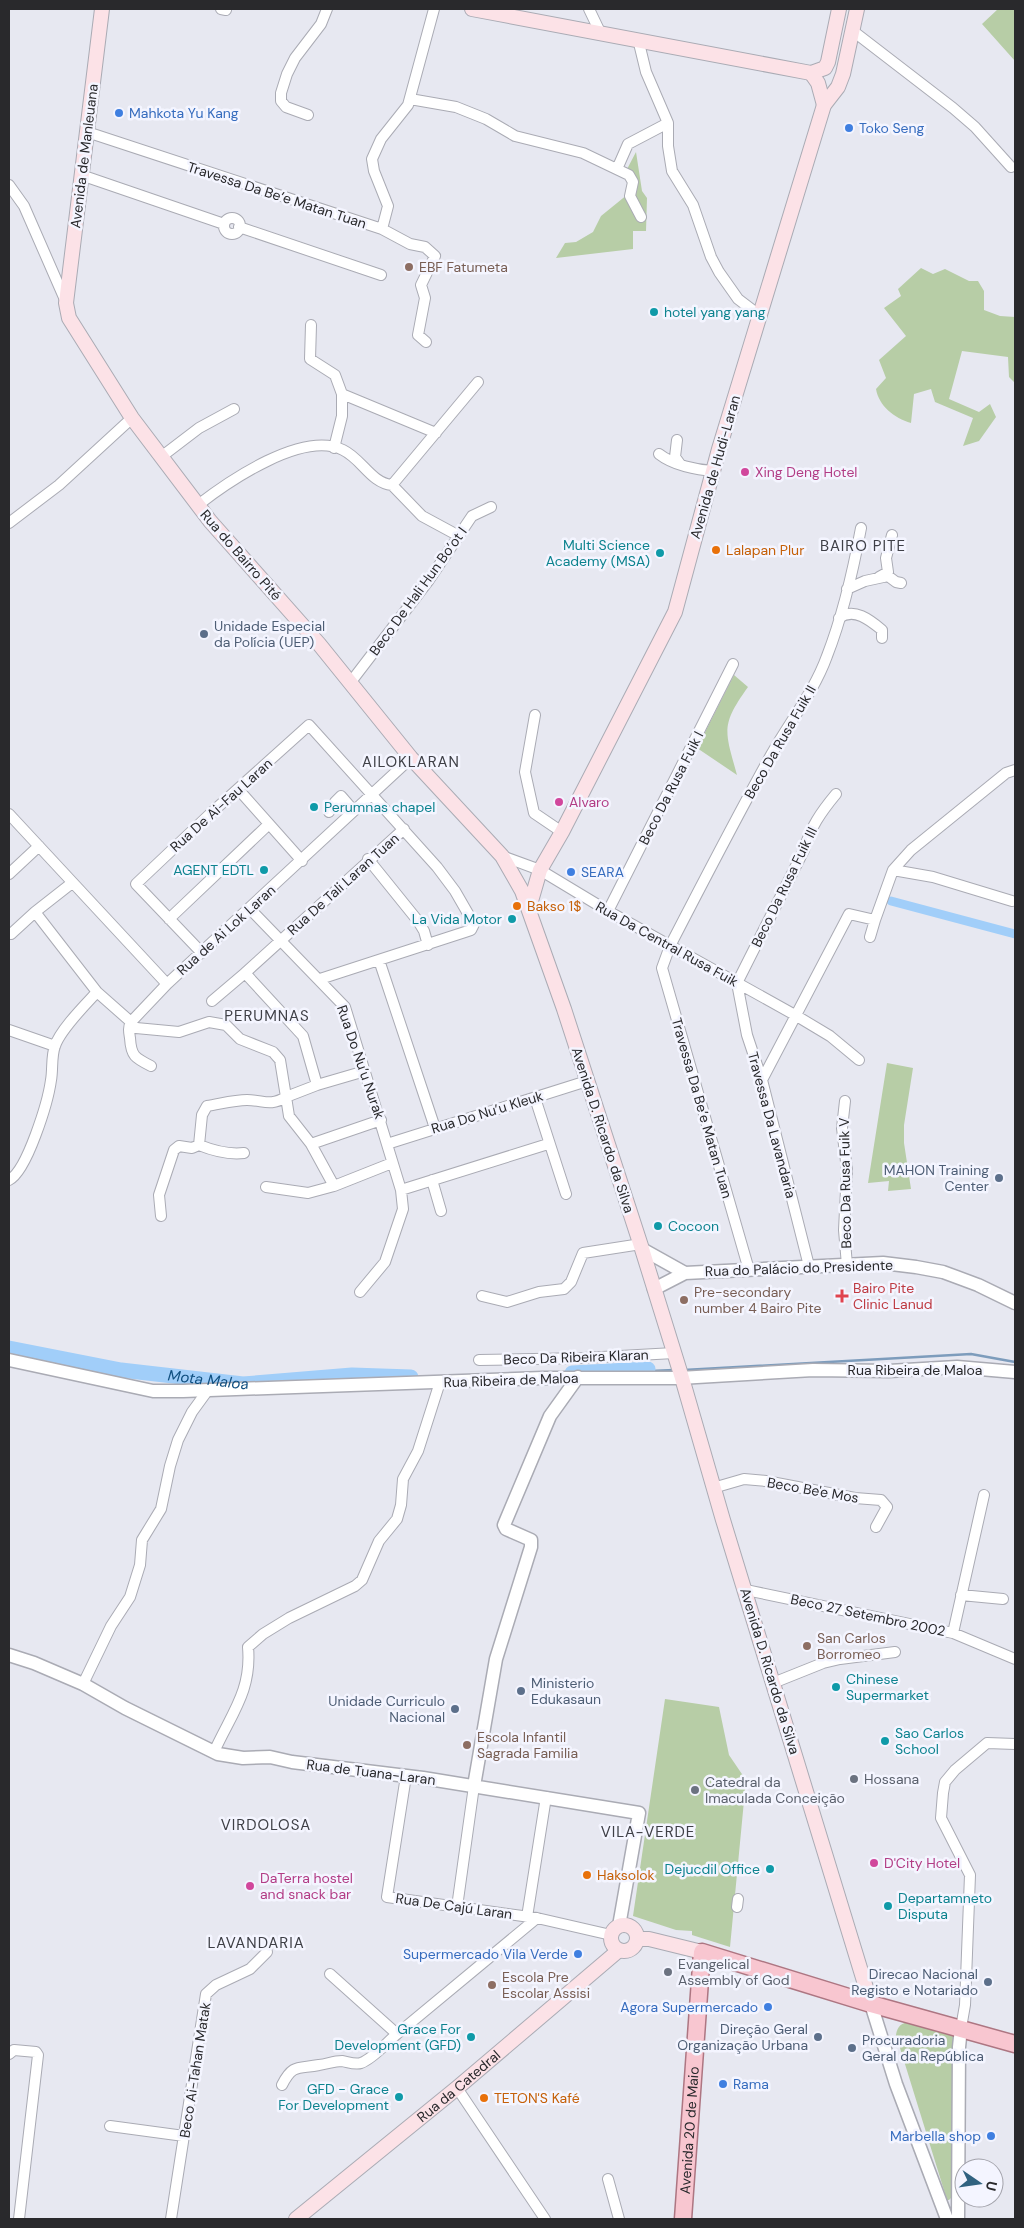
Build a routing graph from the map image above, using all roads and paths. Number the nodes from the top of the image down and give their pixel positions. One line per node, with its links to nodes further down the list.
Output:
1 (102, 9): 16 (main road, Avenida de Manleuana)
2 (327, 9): 14 (street)
3 (434, 9): 12 (street, Travessa Da Be’e Matan Tuan)
4 (472, 9): 9 (main road)
5 (589, 9): 9 (street)
6 (839, 9): 11 (main road)
7 (857, 9): 8 (main road, Avenida de Hudi-Laran)
8 (853, 31): 13 (main road, Avenida de Hudi-Laran); 17 (street)
9 (600, 32): 10 (main road)
10 (638, 39): 11 (main road); 15 (street)
11 (811, 73): 13 (main road)
12 (410, 98): 18 (street); 22 (street, Travessa Da Be’e Matan Tuan)
13 (824, 105): 25 (main road, Avenida de Hudi-Laran)
14 (308, 115)
15 (668, 123): 18 (street); 25 (street)
16 (87, 132): 19 (main road, Avenida de Manleuana); 22 (street, Travessa Da Be’e Matan Tuan)
17 (1011, 167)
18 (617, 169): 21 (street)
19 (81, 176): 23 (street); 24 (main road, Avenida de Manleuana)
20 (9, 185): 24 (street)
21 (641, 218)
22 (382, 229): 27 (street)
23 (381, 275)
24 (66, 303): 31 (main road, Rua do Bairro Pité)
25 (759, 315): 38 (main road, Avenida de Hudi-Laran)
26 (311, 325): 29 (street)
27 (426, 342)
28 (478, 382): 32 (street)
29 (342, 394): 32 (street); 34 (street)
30 (234, 409): 36 (street)
31 (132, 418): 36 (main road, Rua do Bairro Pité); 42 (street)
32 (436, 433): 39 (street)
33 (676, 440): 37 (street)
34 (334, 448): 39 (street); 40 (street)
35 (659, 454): 37 (street)
36 (161, 457): 40 (main road, Rua do Bairro Pité)
37 (686, 464): 38 (street)
38 (714, 471): 65 (main road, Avenida de Hudi-Laran)
39 (392, 485): 45 (street)
40 (198, 505): 53 (main road, Rua do Bairro Pité)
41 (491, 507): 45 (street, Beco De Hali Hun Bo’ot I)
42 (9, 523)
43 (861, 528): 48 (street, Beco Da Rusa Fuik II)
44 (892, 535): 46 (street)
45 (459, 536): 53 (street, Beco De Hali Hun Bo’ot I)
46 (876, 579): 47 (street); 48 (street)
47 (901, 582)
48 (846, 593): 49 (street); 50 (street, Beco Da Rusa Fuik II)
49 (852, 614): 50 (street); 51 (street)
50 (839, 618): 85 (street, Beco Da Rusa Fuik II)
51 (882, 638)
52 (733, 664): 77 (street, Beco Da Rusa Fuik I)
53 (350, 683): 55 (main road, Rua do Bairro Pité)
54 (534, 715): 65 (street)
55 (411, 758): 59 (street, Rua de Ai Lok Laran); 67 (main road, Rua do Bairro Pité)
56 (1015, 770): 71 (street)
57 (238, 789): 59 (street, Rua De Ai-Fau Laran); 63 (street); 79 (street, Rua De Ai-Fau Laran)
58 (836, 794): 90 (street, Beco Da Rusa Fuik III)
59 (371, 795): 60 (street, Rua de Ai Lok Laran); 64 (street)
60 (354, 811): 61 (street); 69 (street, Rua de Ai Lok Laran)
61 (329, 812)
62 (10, 817): 66 (street, Rua de Ai Lok Laran)
63 (268, 825): 69 (street); 79 (street)
64 (404, 829): 68 (street, Rua De Tali Laran Tuan); 84 (street)
65 (562, 832): 70 (main road, Avenida de Hudi-Laran)
66 (39, 846): 72 (street); 73 (street, Rua de Ai Lok Laran)
67 (502, 856): 70 (street, Rua Da Central Rusa Fuik); 75 (main road, Rua do Bairro Pité)
68 (368, 859): 83 (street, Rua De Tali Laran Tuan); 84 (street)
69 (302, 861): 76 (street, Rua de Ai Lok Laran)
70 (540, 870): 75 (main road, Avenida de Hudi-Laran); 77 (street, Rua Da Central Rusa Fuik)
71 (893, 870): 74 (street); 80 (street)
72 (9, 874)
73 (72, 883): 78 (street); 91 (street, Rua de Ai Lok Laran)
74 (1012, 901)
75 (529, 908): 102 (main road, Avenida D. Ricardo da Silva)
76 (250, 909): 83 (street, Rua Do Nu’u Nurak); 86 (street, Rua de Ai Lok Laran)
77 (608, 911): 85 (street, Rua Da Central Rusa Fuik)
78 (35, 912): 81 (street); 92 (street)
79 (169, 919): 86 (street, Rua De Ai-Fau Laran)
80 (875, 920): 82 (street); 94 (street)
81 (11, 934)
82 (870, 937)
83 (281, 940): 88 (street, Rua De Tali Laran Tuan); 89 (street, Rua Do Nu’u Nurak)
84 (428, 945): 87 (street)
85 (670, 946): 90 (street, Rua Da Central Rusa Fuik); 126 (street, Travessa Da Be’e Matan Tuan)
86 (202, 953): 91 (street, Rua de Ai Lok Laran)
87 (379, 960): 89 (street); 108 (street)
88 (245, 973): 93 (street, Rua De Tali Laran Tuan); 103 (street)
89 (320, 979): 100 (street, Rua Do Nu’u Nurak)
90 (737, 983): 94 (street, Rua Da Central Rusa Fuik); 101 (street, Travessa Da Lavandaria)
91 (167, 984): 95 (street)
92 (97, 992): 95 (street); 97 (street)
93 (212, 1001)
94 (795, 1015): 98 (street, Rua Da Central Rusa Fuik); 101 (street)
95 (131, 1022): 99 (street); 104 (street)
96 (9, 1030): 97 (street)
97 (55, 1046): 115 (street)
98 (859, 1060)
99 (151, 1066)
100 (365, 1071): 103 (street); 107 (street, Rua Do Nu’u Nurak)
101 (762, 1080): 125 (street, Travessa Da Lavandaria)
102 (586, 1081): 105 (street, Rua Do Nu’u Kleuk); 123 (main road, Avenida D. Ricardo da Silva)
103 (317, 1085): 104 (street)
104 (286, 1098): 109 (street); 112 (street)
105 (535, 1098): 108 (street, Rua Do Nu’u Kleuk); 111 (street)
106 (845, 1101): 124 (street, Beco Da Rusa Fuik V)
107 (381, 1120): 109 (street); 110 (street, Rua Do Nu’u Nurak)
108 (435, 1128): 110 (street, Rua Do Nu’u Kleuk)
109 (310, 1144): 117 (street)
110 (387, 1144): 114 (street, Rua Do Nu’u Nurak)
111 (548, 1144): 116 (street); 120 (street)
112 (199, 1145): 113 (street); 122 (street)
113 (244, 1154)
114 (392, 1164): 117 (street); 119 (street, Rua Do Nu’u Nurak)
115 (9, 1180)
116 (432, 1180): 119 (street); 121 (street)
117 (334, 1186): 118 (street)
118 (266, 1187)
119 (401, 1190): 129 (street, Rua Do Nu’u Nurak)
120 (566, 1194)
121 (441, 1211)
122 (161, 1216)
123 (642, 1246): 127 (street, Rua do Palácio do Presidente); 128 (main road, Avenida D. Ricardo da Silva); 130 (street)
124 (847, 1264): 125 (street, Rua do Palácio do Presidente); 131 (street, Rua do Palácio do Presidente)
125 (809, 1266): 126 (street, Rua do Palácio do Presidente)
126 (749, 1270): 127 (street, Rua do Palácio do Presidente)
127 (685, 1273): 128 (street)
128 (654, 1289): 132 (main road, Avenida D. Ricardo da Silva)
129 (360, 1292)
130 (482, 1296)
131 (1015, 1304)
132 (674, 1354): 134 (street, Beco Da Ribeira Klaran); 136 (main road, Avenida D. Ricardo da Silva)
133 (9, 1360): 139 (street, Rua Ribeira de Maloa)
134 (479, 1360)
135 (1015, 1372): 136 (street, Rua Ribeira de Maloa)
136 (681, 1374): 137 (street, Rua Ribeira de Maloa); 140 (main road, Avenida D. Ricardo da Silva)
137 (578, 1377): 138 (street, Rua Ribeira de Maloa); 155 (street)
138 (440, 1382): 139 (street, Rua Ribeira de Maloa); 153 (street)
139 (208, 1390): 151 (street)
140 (713, 1488): 142 (street, Beco Be'e Mos); 143 (main road, Avenida D. Ricardo da Silva)
141 (984, 1495): 144 (street)
142 (876, 1527)
143 (746, 1590): 146 (street, Beco 27 Setembro 2002); 150 (main road, Avenida D. Ricardo da Silva)
144 (961, 1595): 145 (street); 146 (street)
145 (1003, 1600)
146 (953, 1633): 149 (street, Beco 27 Setembro 2002)
147 (895, 1652): 150 (street)
148 (9, 1655): 151 (street, Rua de Tuana-Laran)
149 (1015, 1659)
150 (773, 1683): 165 (main road, Avenida D. Ricardo da Silva)
151 (83, 1684): 153 (street, Rua de Tuana-Laran)
152 (1014, 1744): 166 (street)
153 (214, 1752): 154 (street, Rua de Tuana-Laran)
154 (406, 1776): 155 (street, Rua de Tuana-Laran); 157 (street, Rua De Cajú Laran)
155 (474, 1786): 156 (street, Rua de Tuana-Laran); 157 (street)
156 (546, 1797): 158 (street); 159 (street, Rua de Tuana-Laran)
157 (457, 1907): 158 (street, Rua De Cajú Laran)
158 (532, 1917): 159 (street, Rua De Cajú Laran); 167 (street)
159 (615, 1930): 160 (main road); 161 (main road)
160 (637, 1939): 161 (main road); 163 (main road)
161 (618, 1951): 171 (main road, Rua da Catedral)
162 (267, 1952): 173 (street, Beco Ai-Tahan Matak)
163 (702, 1952): 165 (main road); 180 (main road, Avenida 20 de Maio)
164 (330, 1974): 167 (street)
165 (872, 2004): 166 (main road); 181 (street, Avenida D. Ricardo da Silva)
166 (961, 2028): 168 (main road); 182 (street)
167 (397, 2034): 170 (street)
168 (1015, 2044)
169 (9, 2054): 176 (street)
170 (282, 2085)
171 (457, 2088): 175 (main road, Rua da Catedral); 178 (street)
172 (110, 2126): 173 (street)
173 (184, 2136): 177 (street, Beco Ai-Tahan Matak)
174 (608, 2179): 179 (street)
175 (304, 2216)
176 (19, 2219)
177 (171, 2219)
178 (544, 2219)
179 (619, 2219)
180 (683, 2219)
181 (947, 2219)
182 (958, 2219)

